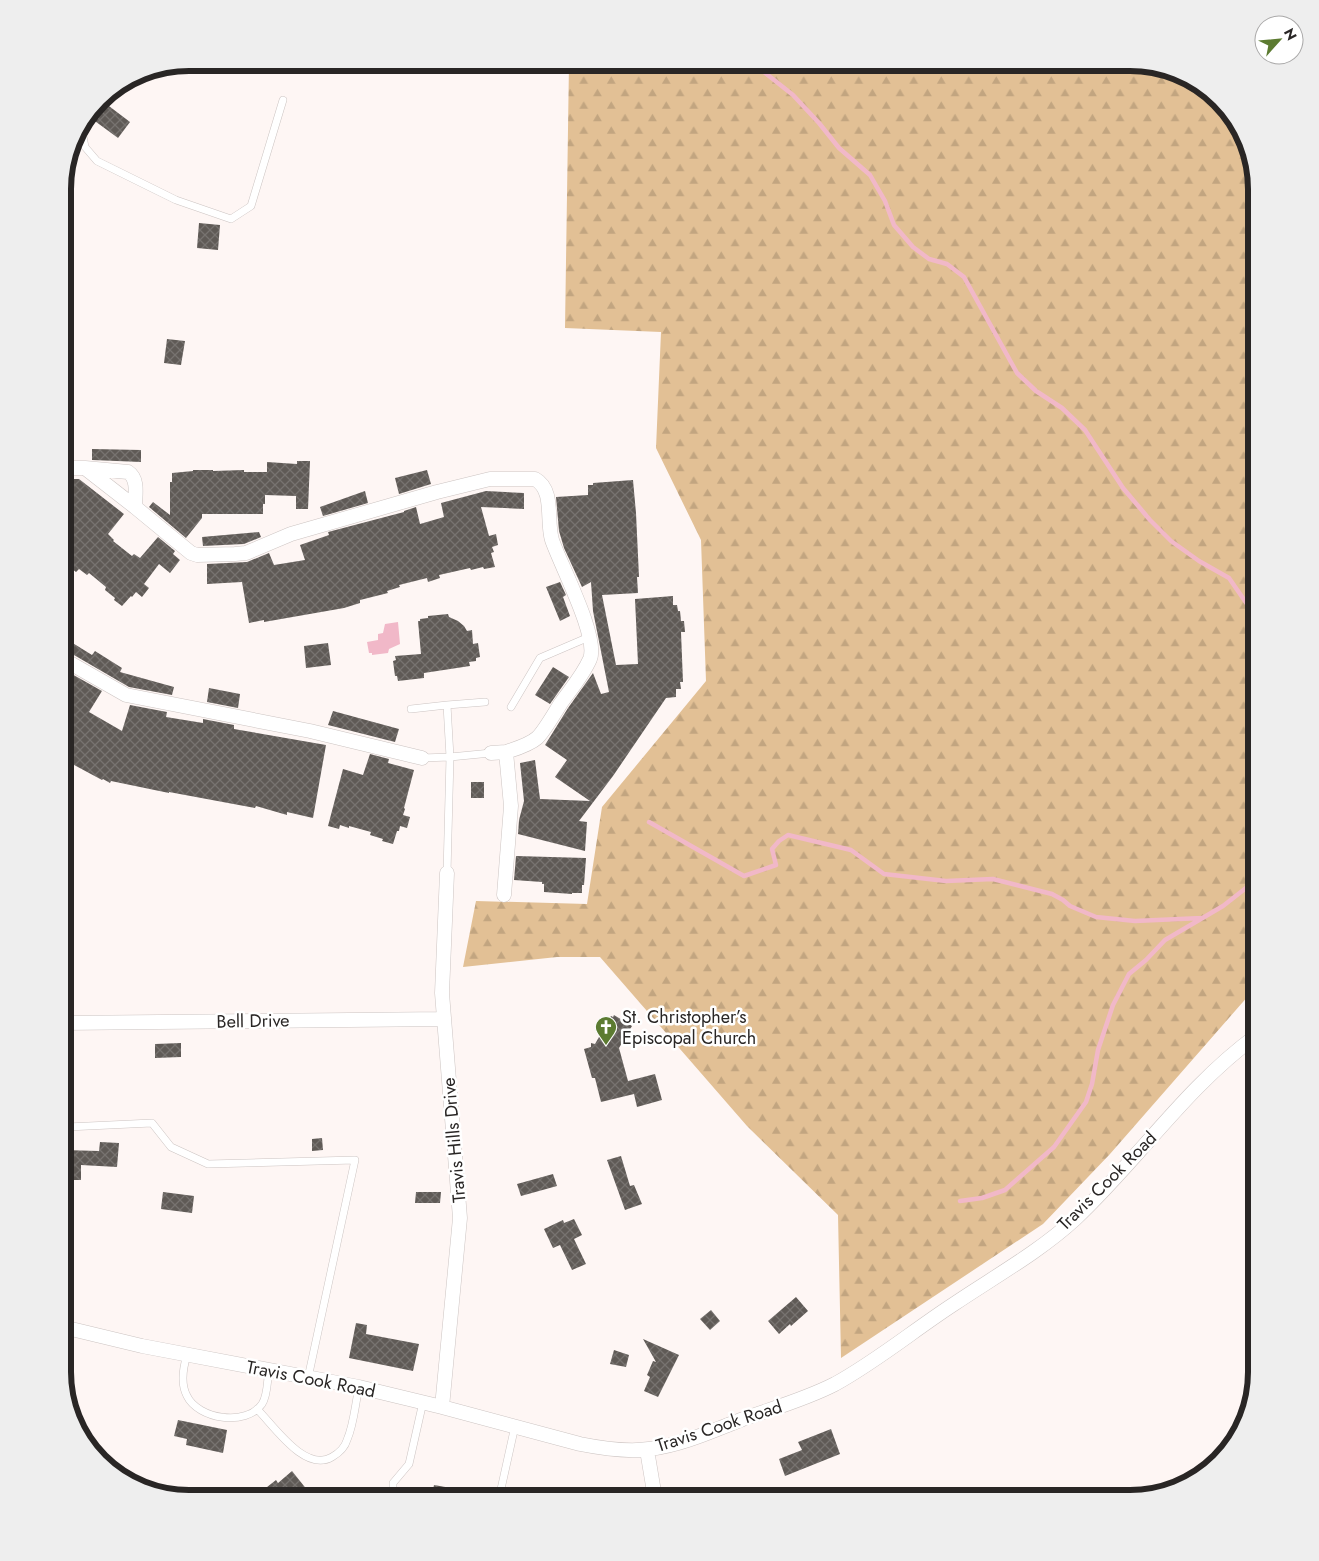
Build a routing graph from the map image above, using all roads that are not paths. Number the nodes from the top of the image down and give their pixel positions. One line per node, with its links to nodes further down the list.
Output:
1 (283, 100): 2 (lane)
2 (83, 137)
3 (72, 468): 4 (street)
4 (85, 468): 5 (street); 5 (street)
5 (135, 507): 6 (street)
6 (589, 637): 10 (lane); 12 (street)
7 (72, 664): 14 (street)
8 (485, 702): 9 (lane)
9 (447, 704): 11 (lane); 15 (lane)
10 (512, 707)
11 (411, 709)
12 (506, 752): 13 (street); 17 (street)
13 (491, 753): 15 (lane)
14 (422, 758): 15 (lane)
15 (450, 758): 16 (lane)
16 (446, 873): 18 (street, Travis Hills Drive)
17 (504, 896)
18 (444, 1019): 19 (street, Bell Drive); 28 (street, Travis Hills Drive)
19 (71, 1022)
20 (1248, 1042): 31 (street, Travis Cook Road)
21 (71, 1127): 25 (lane)
22 (71, 1329): 23 (street, Travis Cook Road)
23 (187, 1354): 24 (street, Travis Cook Road); 29 (lane)
24 (269, 1370): 25 (street, Travis Cook Road); 29 (lane)
25 (308, 1378): 26 (street, Travis Cook Road)
26 (359, 1388): 27 (street, Travis Cook Road); 29 (lane)
27 (423, 1402): 28 (street, Travis Cook Road); 32 (lane)
28 (442, 1407): 30 (street, Travis Cook Road)
29 (257, 1409)
30 (515, 1426): 31 (street, Travis Cook Road); 33 (lane)
31 (648, 1450): 34 (street)
32 (393, 1490)
33 (501, 1490)
34 (654, 1490)

